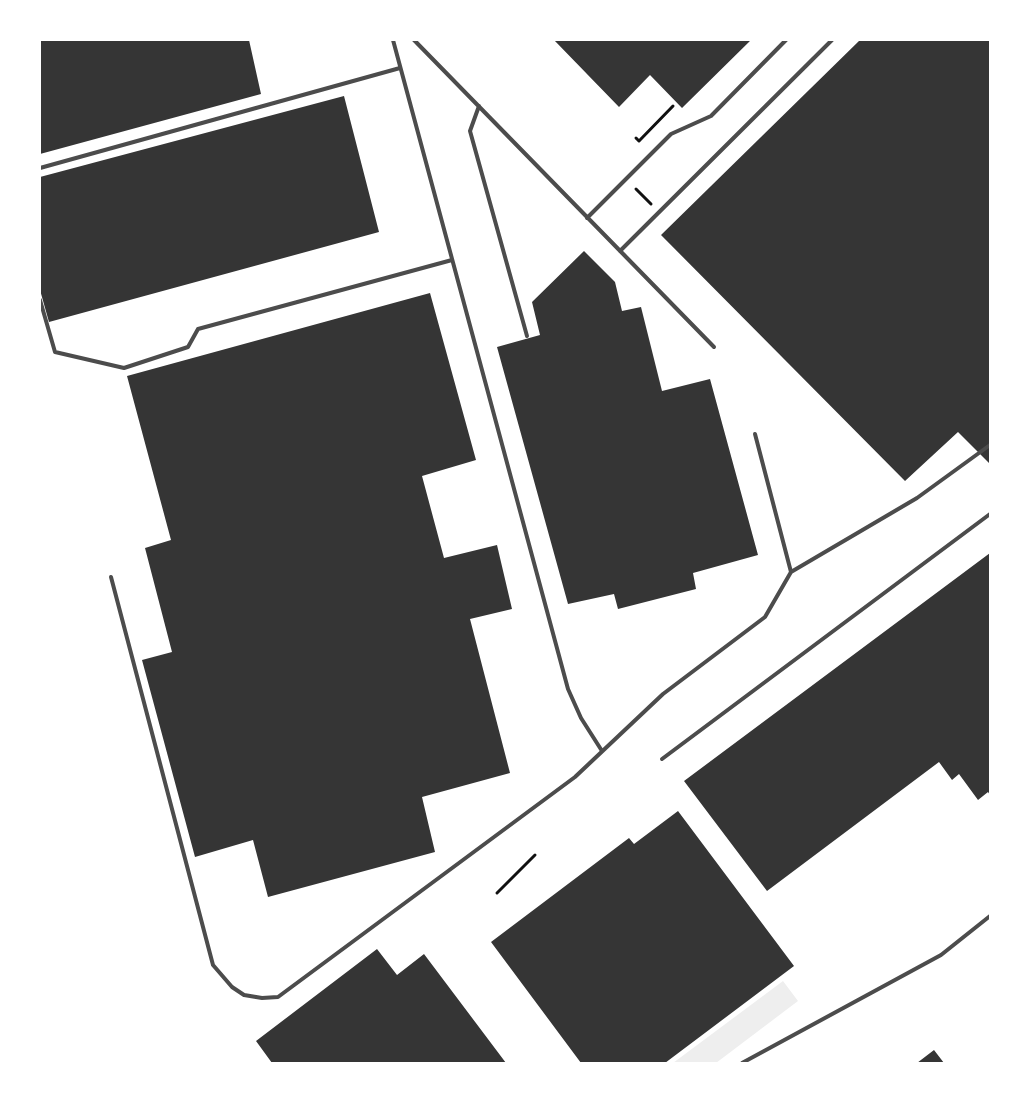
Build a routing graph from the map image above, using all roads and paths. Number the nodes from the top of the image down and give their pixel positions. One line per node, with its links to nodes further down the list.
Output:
1 (392, 40): 5 (lane)
2 (414, 40): 6 (lane)
3 (786, 40): 12 (lane)
4 (832, 40): 11 (lane)
5 (400, 68): 9 (lane); 14 (lane)
6 (478, 106): 12 (lane); 16 (lane)
7 (673, 106): 8 (path)
8 (636, 138)
9 (40, 168)
10 (636, 189): 11 (path)
11 (659, 212): 13 (lane)
12 (587, 218): 13 (lane)
13 (620, 251): 17 (lane)
14 (452, 260): 15 (lane); 23 (lane)
15 (40, 300)
16 (527, 336)
17 (714, 348)
18 (755, 434): 21 (lane)
19 (990, 445): 21 (lane)
20 (990, 514): 24 (lane)
21 (791, 572): 23 (lane)
22 (110, 578): 23 (lane)
23 (602, 751)
24 (662, 759)
25 (535, 854): 26 (path)
26 (497, 893)
27 (990, 916): 28 (lane)
28 (742, 1063)

